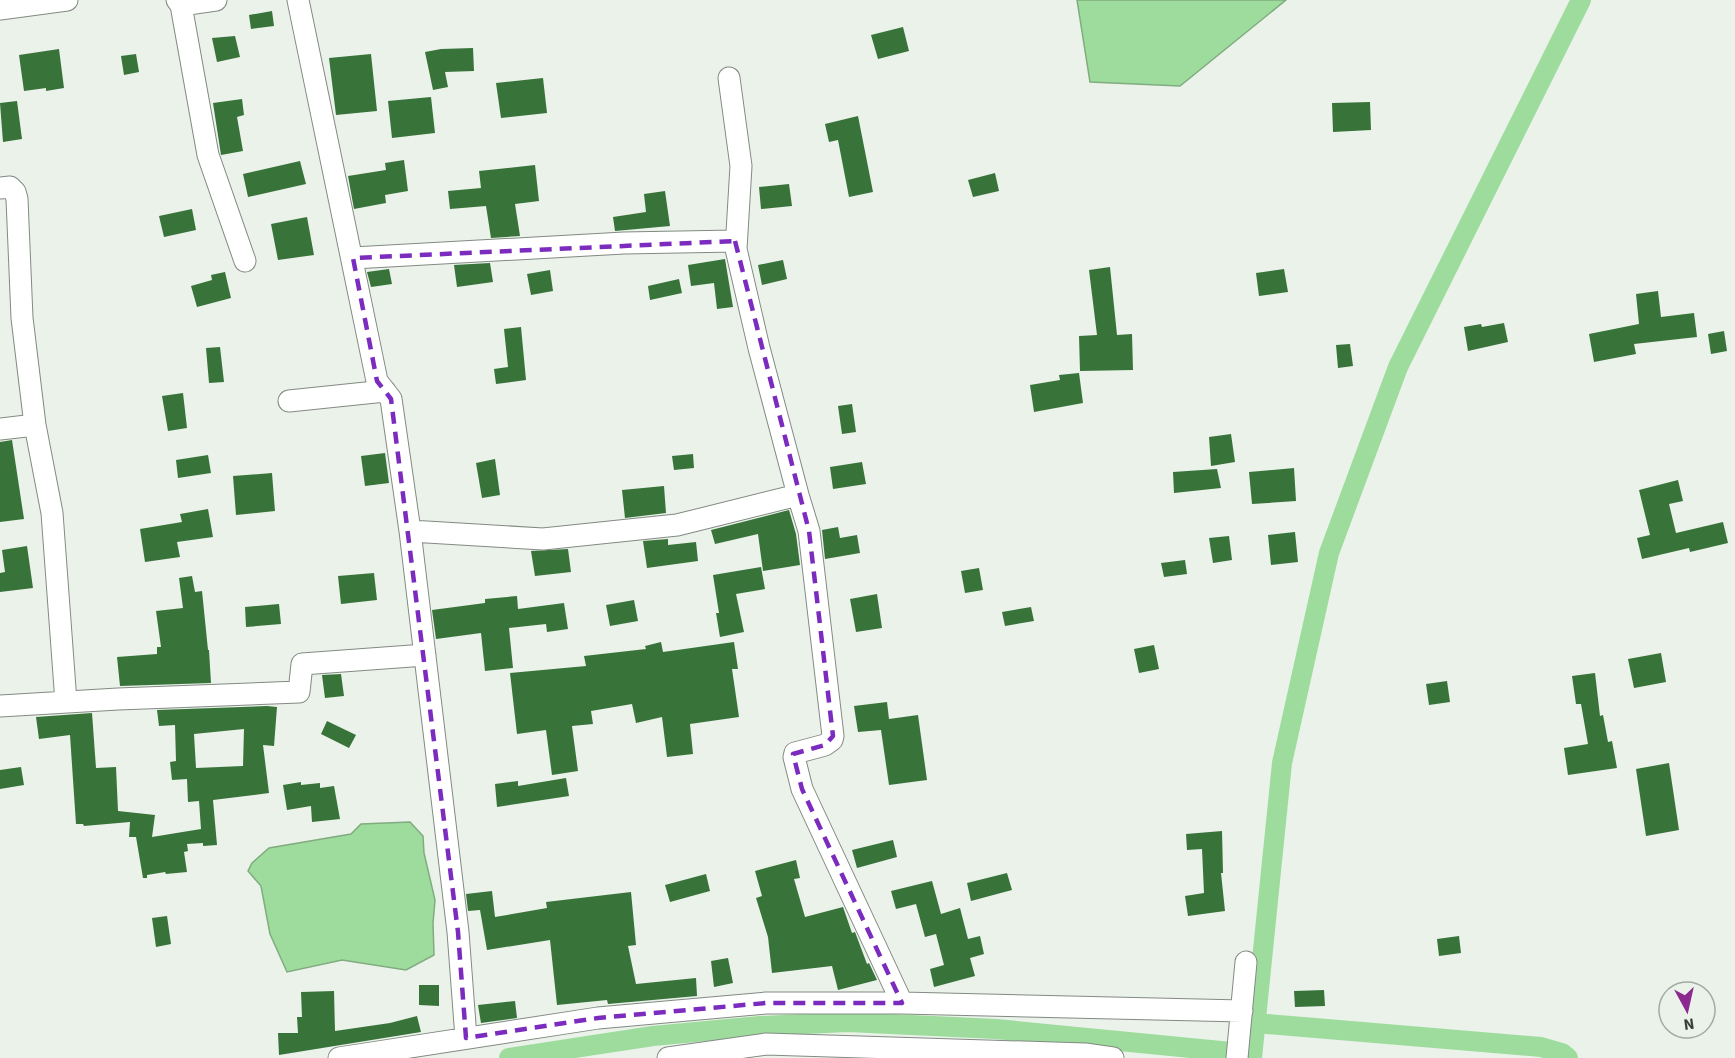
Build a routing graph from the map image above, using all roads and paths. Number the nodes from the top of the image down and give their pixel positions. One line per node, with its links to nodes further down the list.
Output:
1 (67, 0): 5 (street)
2 (216, 0): 4 (street)
3 (298, 0): 9 (street)
4 (179, 2): 10 (street)
5 (0, 9)
6 (729, 78): 8 (street)
7 (0, 188): 13 (street)
8 (735, 241): 9 (street); 15 (street)
9 (353, 258): 11 (street)
10 (245, 261)
11 (385, 391): 12 (street); 16 (street)
12 (289, 401)
13 (35, 425): 14 (street); 18 (street)
14 (0, 429)
15 (798, 495): 16 (street); 21 (street)
16 (410, 531): 17 (street)
17 (425, 655): 18 (street); 23 (street)
18 (66, 702): 19 (street)
19 (0, 706)
20 (1246, 962): 22 (street)
21 (902, 1003): 22 (street); 23 (street)
22 (1241, 1018): 27 (street)
23 (465, 1038): 24 (street)
24 (339, 1058)
25 (668, 1058): 26 (street)
26 (1113, 1058)
27 (1237, 1058)

